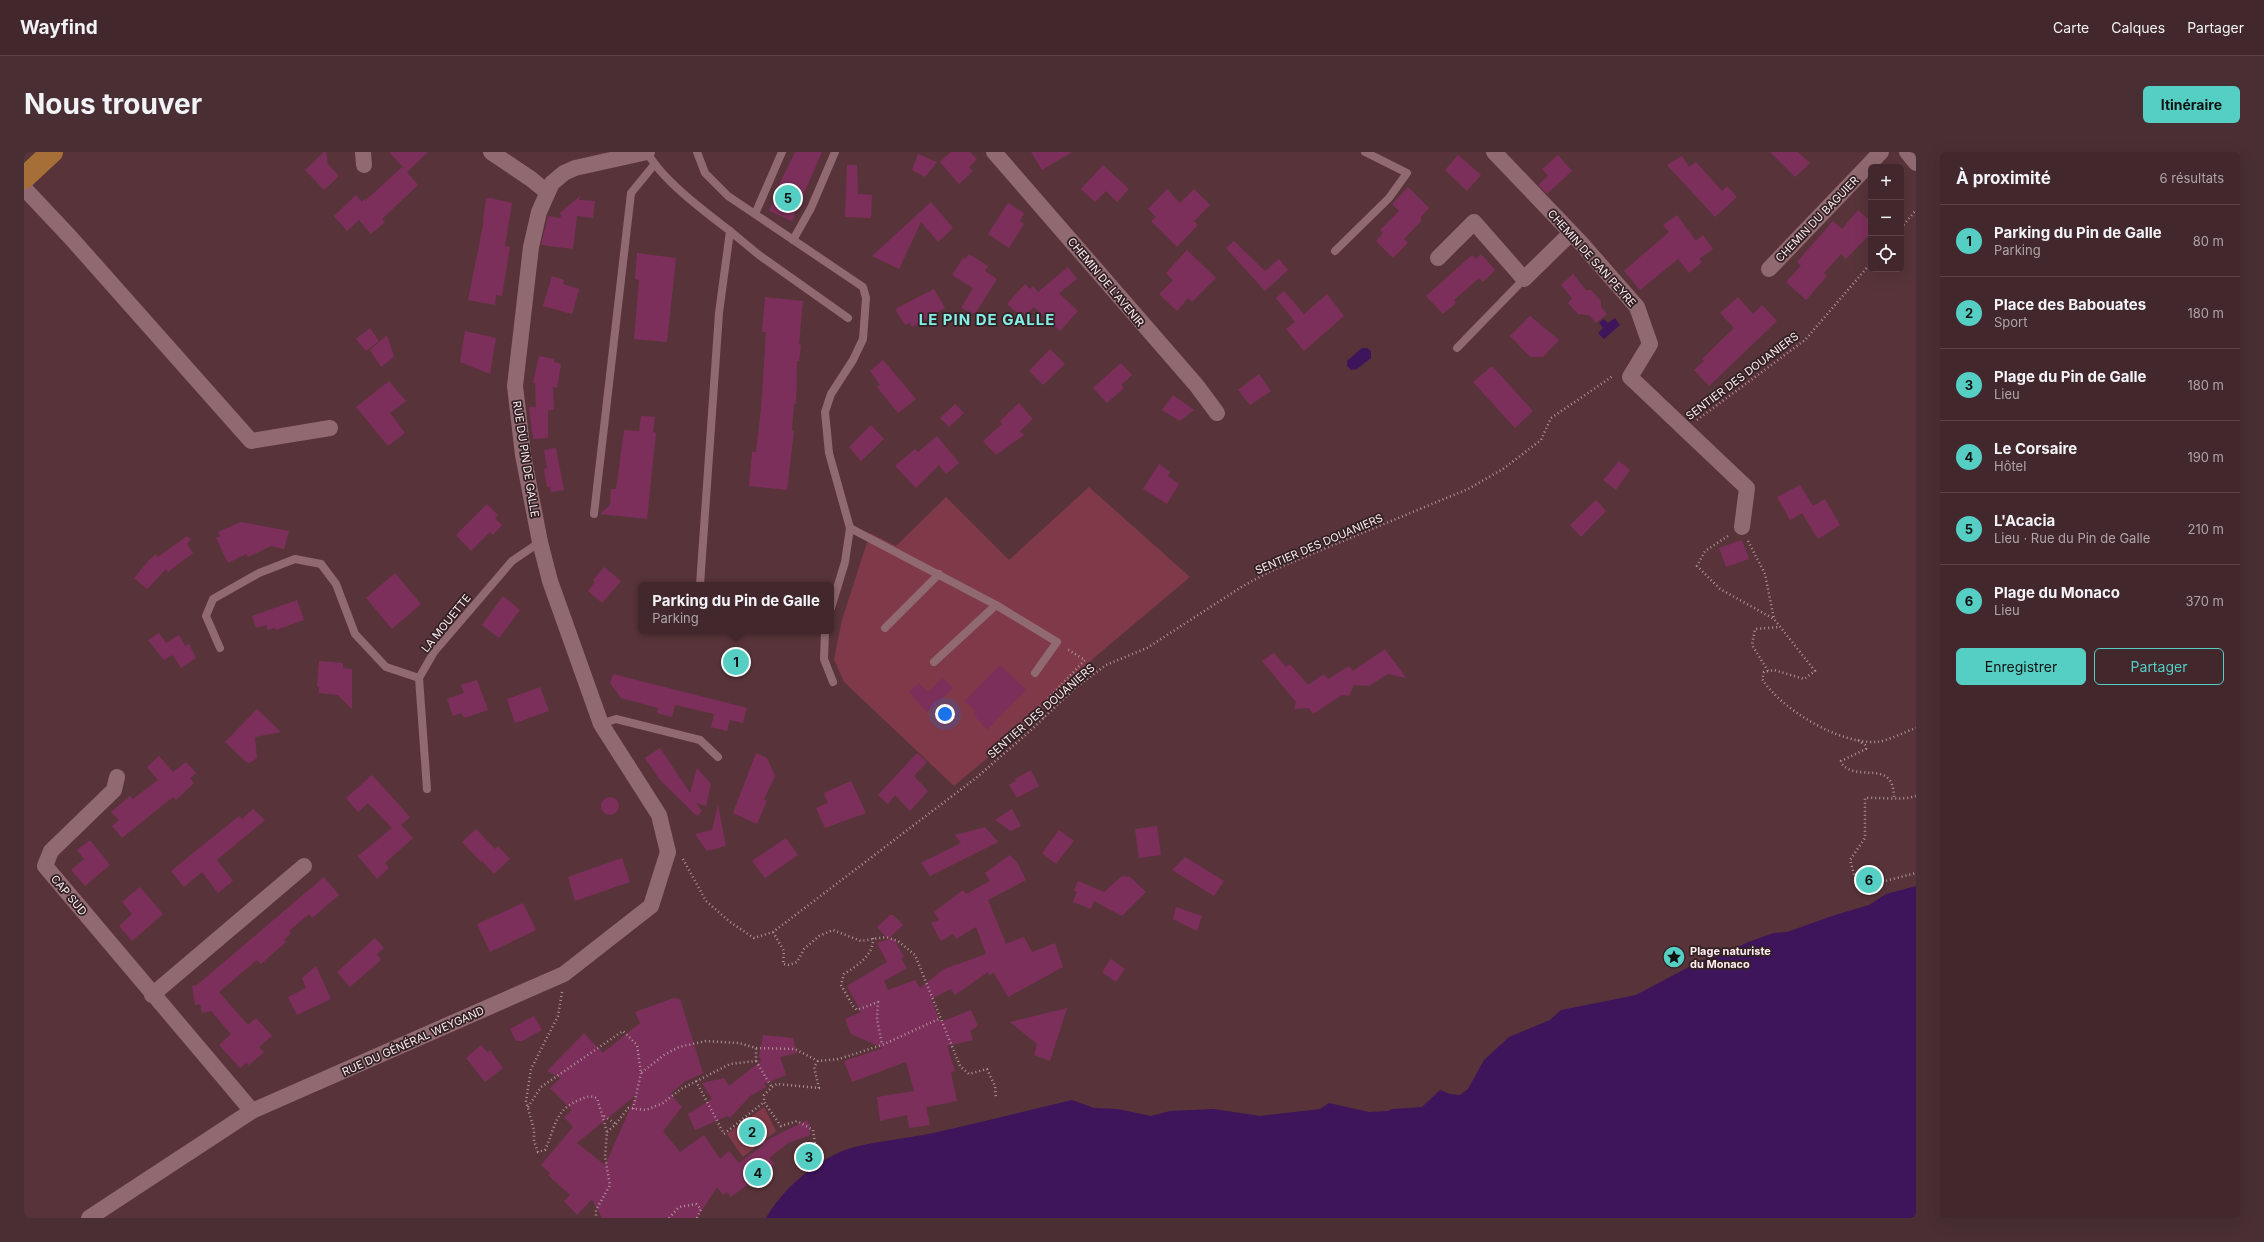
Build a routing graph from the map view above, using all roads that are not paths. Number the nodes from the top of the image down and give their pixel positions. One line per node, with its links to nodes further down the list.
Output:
1 (52, 152): 13 (main road)
2 (491, 152): 15 (street)
3 (697, 152): 16 (lane)
4 (782, 152): 16 (lane)
5 (835, 152): 19 (lane)
6 (994, 152): 26 (street, CHEMIN DE L'AVENIR)
7 (1365, 152): 20 (lane)
8 (1494, 152): 18 (street, CHEMIN DE SAN PEYRE)
9 (1881, 152): 22 (street, CHEMIN DU BAGUIER)
10 (1907, 152): 12 (street)
11 (651, 159): 15 (street, RUE DU PIN DE GALLE); 17 (lane); 28 (lane)
12 (1916, 162)
13 (24, 178)
14 (24, 188): 27 (street)
15 (547, 192): 31 (street, RUE DU PIN DE GALLE)
16 (754, 214): 19 (lane)
17 (730, 230): 24 (lane); 33 (lane)
18 (1572, 233): 23 (street); 29 (street, CHEMIN DE SAN PEYRE)
19 (793, 240): 30 (lane)
20 (1335, 250)
21 (1438, 258): 23 (street)
22 (1769, 269)
23 (1524, 279): 25 (lane)
24 (848, 318)
25 (1457, 348)
26 (1217, 413)
27 (330, 428)
28 (594, 514)
29 (1742, 527)
30 (850, 528): 32 (lane); 34 (lane)
31 (540, 542): 41 (lane, LA MOUETTE); 43 (street, RUE DU PIN DE GALLE)
32 (939, 574): 35 (lane); 36 (lane)
33 (700, 582)
34 (834, 598)
35 (996, 605): 39 (lane); 40 (lane)
36 (885, 628)
37 (825, 634): 42 (lane)
38 (220, 648): 41 (lane)
39 (934, 662)
40 (1035, 673)
41 (418, 678): 46 (lane)
42 (833, 682)
43 (601, 724): 44 (lane); 47 (street, RUE DU PIN DE GALLE)
44 (718, 757)
45 (117, 777): 49 (street, CAP SUD)
46 (427, 789)
47 (659, 815): 50 (street, RUE DU GÉNÉRAL WEYGAND)
48 (304, 866): 49 (street)
49 (152, 995): 50 (street, CAP SUD)
50 (252, 1111): 51 (street, RUE DU GÉNÉRAL WEYGAND)
51 (89, 1218)

